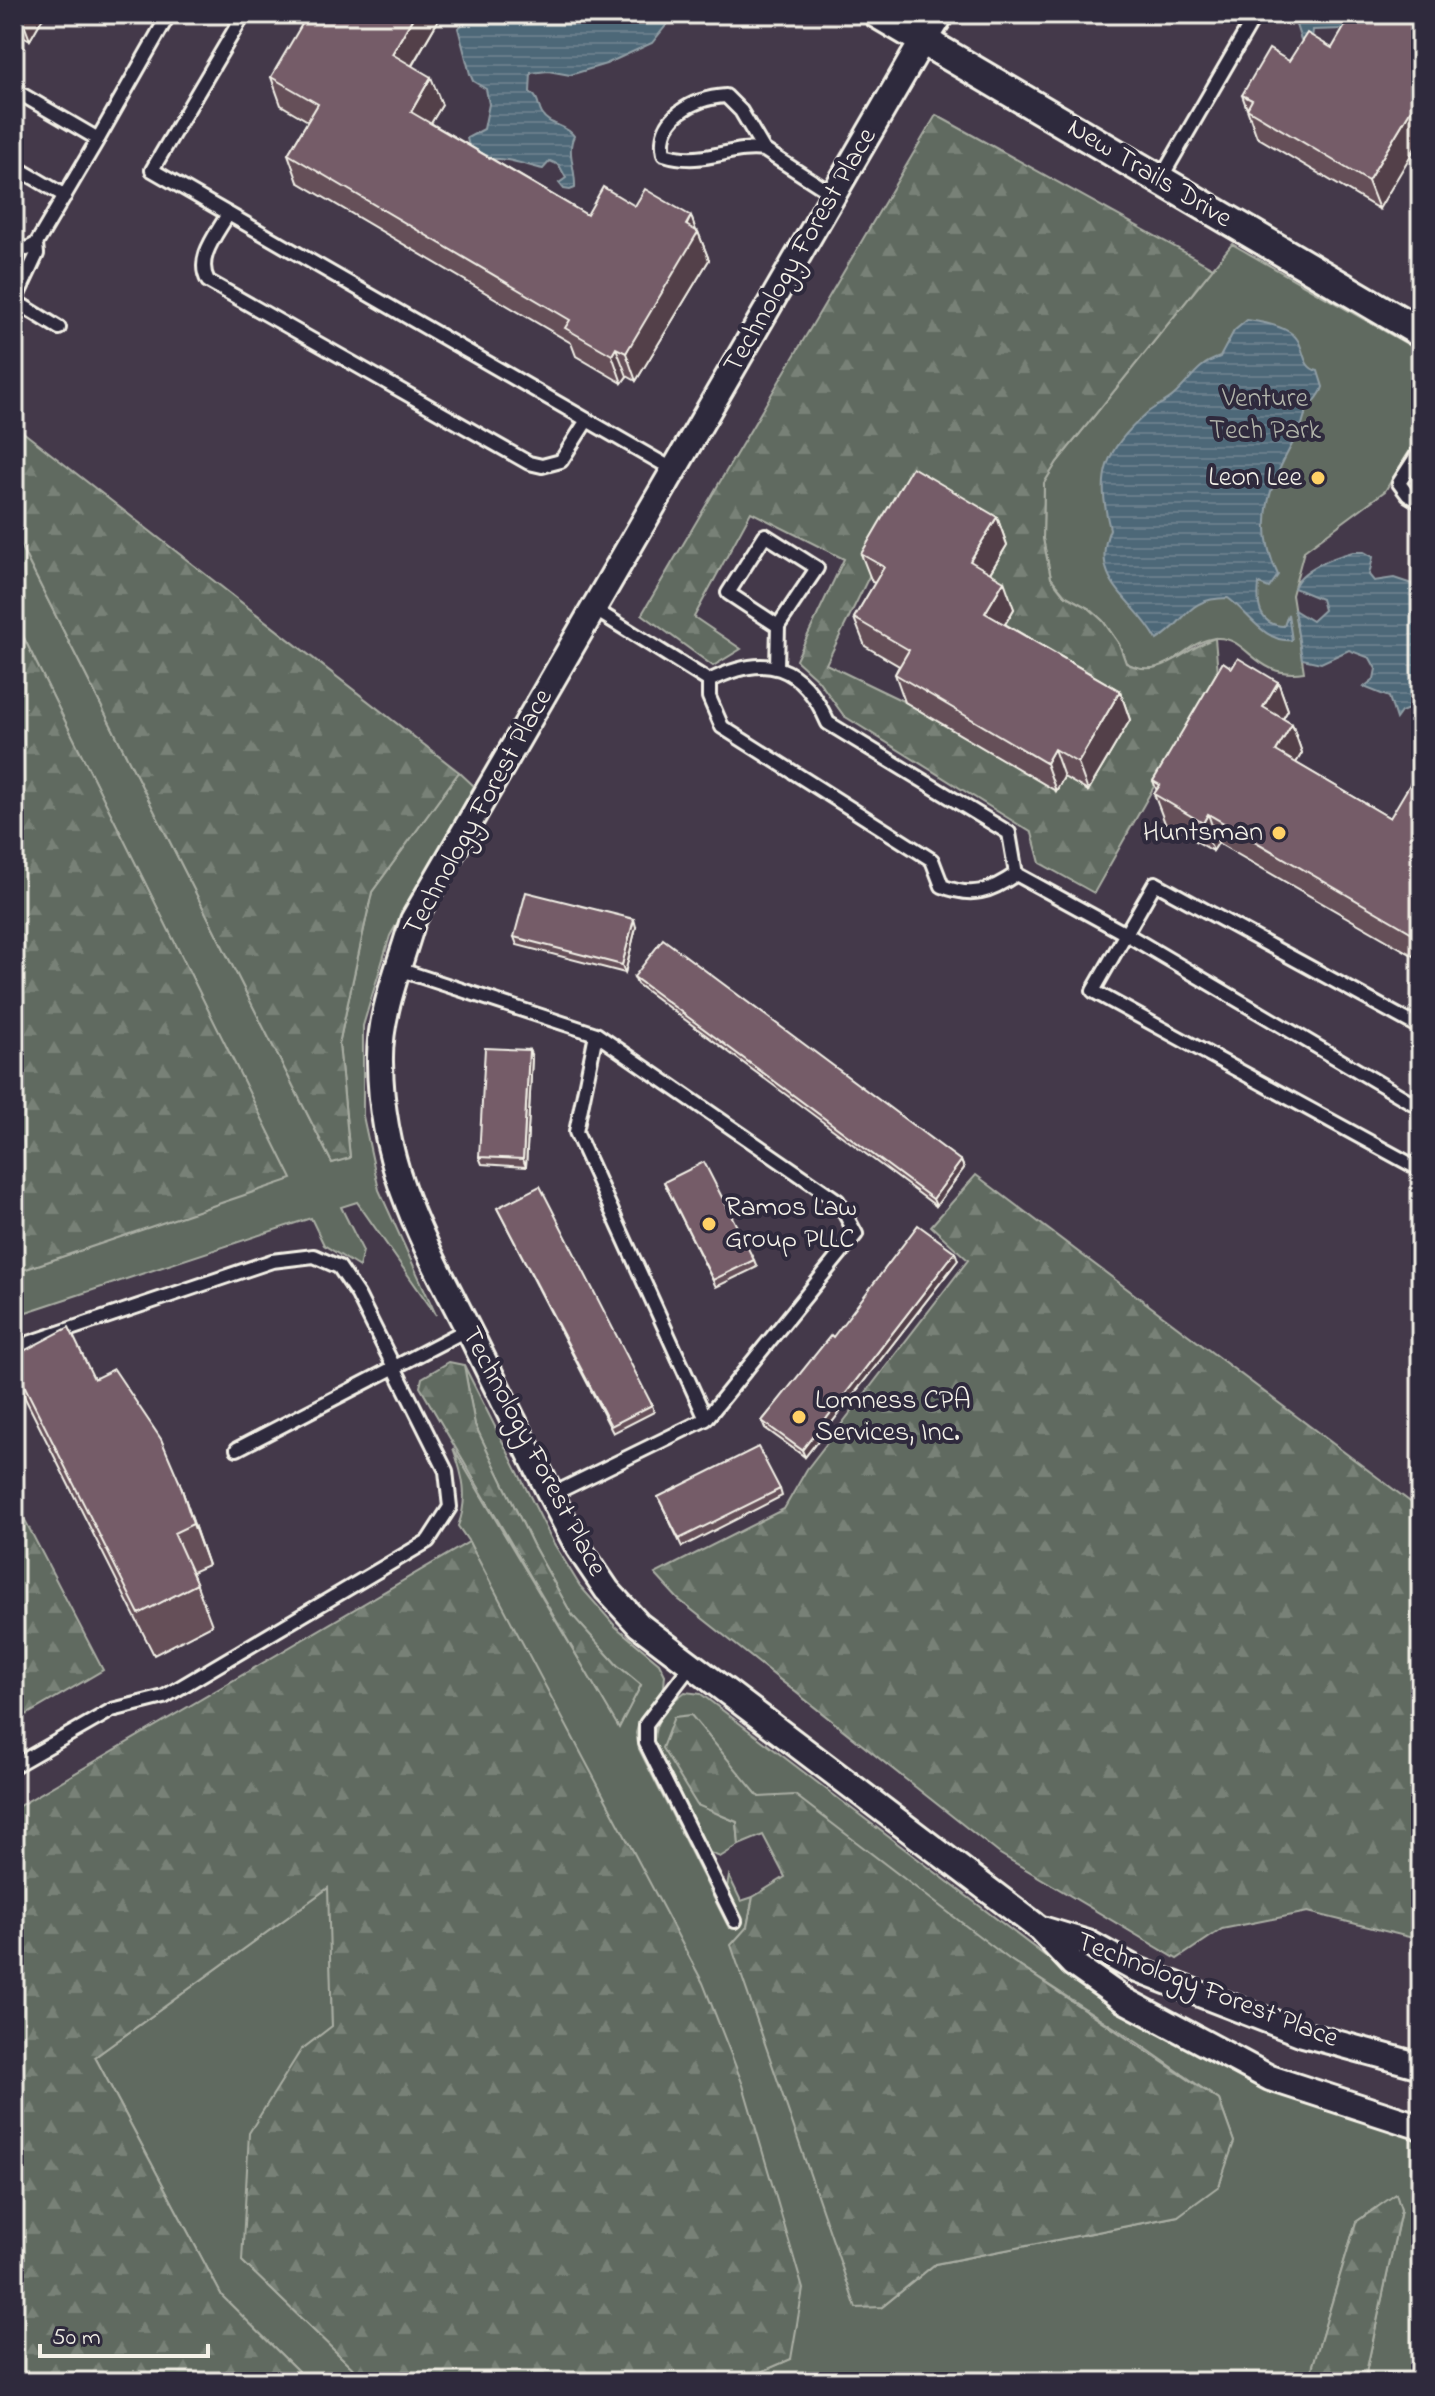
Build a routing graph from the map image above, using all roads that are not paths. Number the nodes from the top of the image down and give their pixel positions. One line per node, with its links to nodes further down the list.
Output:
1 (169, 14): 8 (lane)
2 (244, 14): 14 (lane)
3 (878, 14): 6 (street, New Trails Drive)
4 (939, 14): 6 (street, Technology Forest Place)
5 (1256, 14): 11 (lane)
6 (923, 40): 11 (street, New Trails Drive); 12 (street, Technology Forest Place)
7 (14, 90): 8 (lane)
8 (98, 139): 13 (lane)
9 (764, 150): 9 (lane); 12 (lane)
10 (14, 166): 13 (lane)
11 (1160, 180): 18 (street, New Trails Drive)
12 (834, 195): 21 (street, Technology Forest Place)
13 (65, 196): 15 (lane)
14 (228, 214): 19 (lane); 19 (lane)
15 (36, 244): 16 (lane); 17 (lane)
16 (14, 245)
17 (59, 328)
18 (1420, 329)
19 (587, 420): 21 (lane)
20 (1421, 449): 22 (lane)
21 (674, 470): 23 (street, Technology Forest Place)
22 (1421, 503)
23 (594, 609): 26 (lane); 29 (street, Technology Forest Place)
24 (778, 626): 24 (lane); 25 (lane)
25 (777, 666): 26 (lane); 27 (lane)
26 (709, 681): 27 (lane)
27 (1016, 874): 28 (lane)
28 (1126, 934): 30 (lane); 32 (lane); 33 (lane)
29 (398, 969): 31 (lane); 34 (street, Technology Forest Place)
30 (1421, 1028)
31 (596, 1034): 37 (lane); 37 (lane)
32 (1421, 1108)
33 (1421, 1170)
34 (468, 1329): 36 (lane); 39 (street, Technology Forest Place)
35 (14, 1348): 36 (lane)
36 (394, 1368): 38 (lane); 41 (lane)
37 (706, 1419): 39 (lane)
38 (237, 1449)
39 (551, 1495): 40 (street, Technology Forest Place)
40 (692, 1664): 42 (lane); 43 (street, Technology Forest Place)
41 (14, 1766)
42 (735, 1921)
43 (1040, 1929): 44 (street, Technology Forest Place); 45 (street, Technology Forest Place)
44 (1421, 2066)
45 (1421, 2127)

